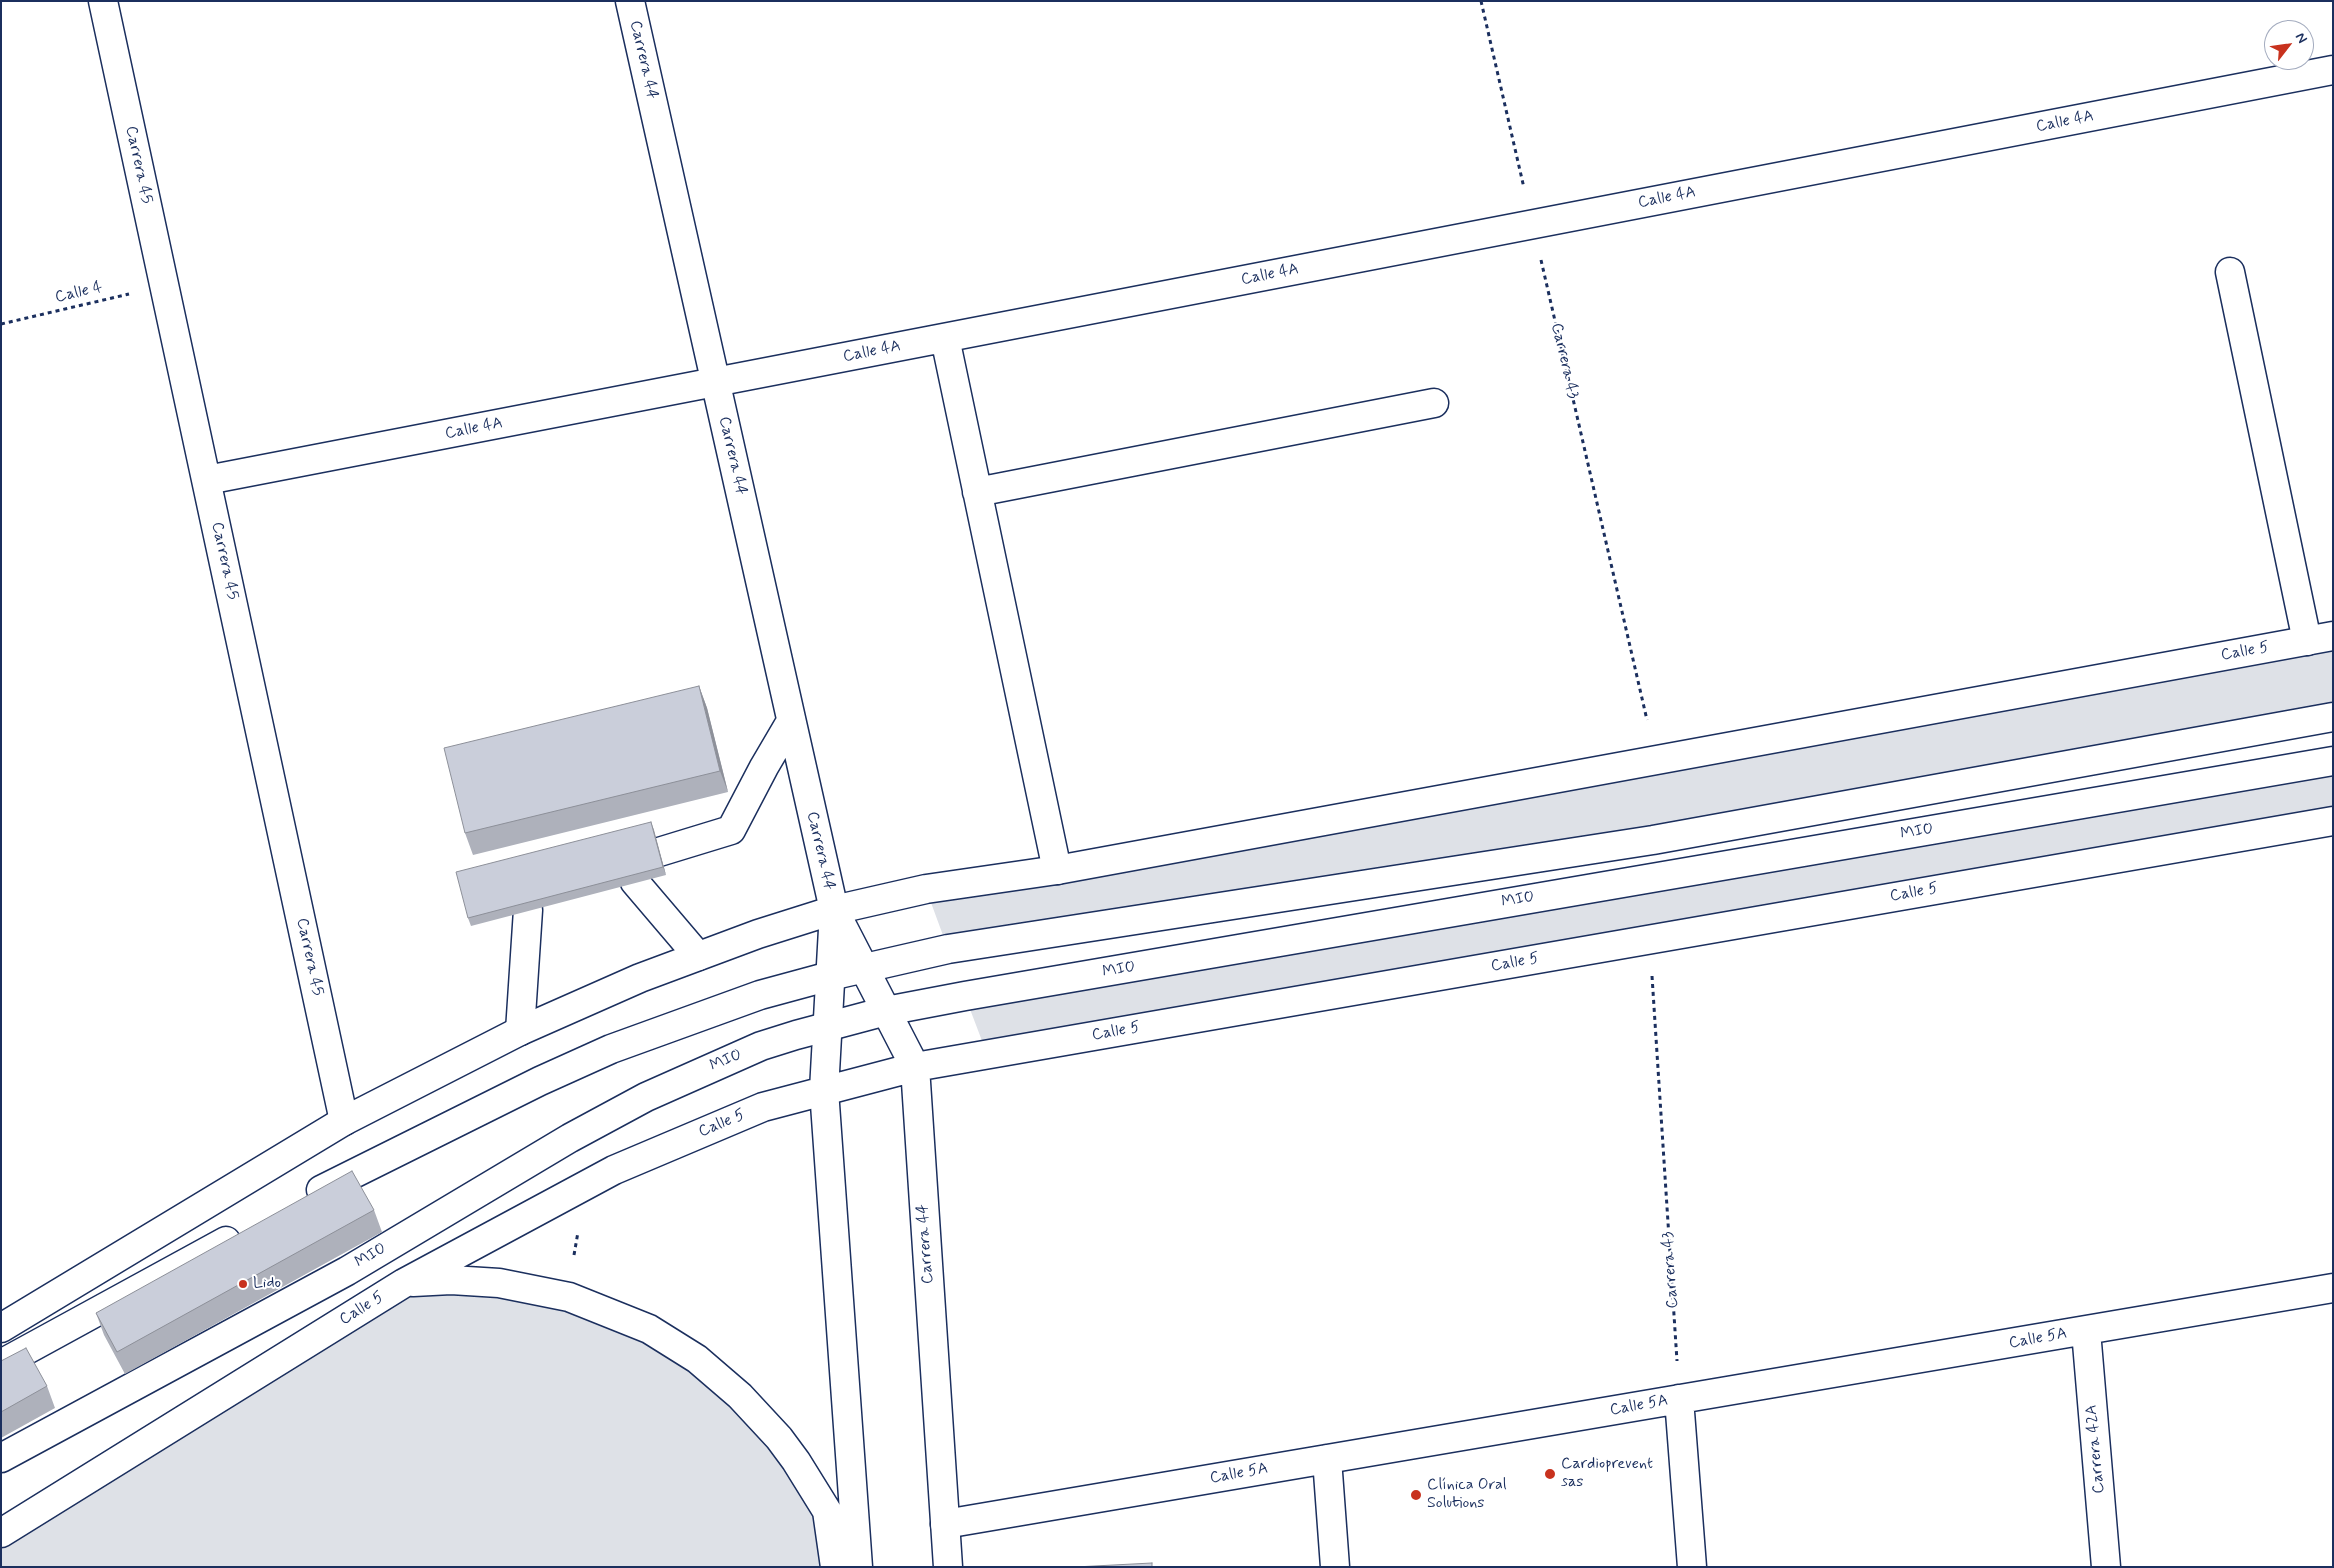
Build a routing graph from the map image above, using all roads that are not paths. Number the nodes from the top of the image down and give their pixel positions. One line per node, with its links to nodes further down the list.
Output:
1 (103, 1): 8 (main road, Carrera 45)
2 (630, 1): 6 (main road, Carrera 44)
3 (2333, 70): 5 (main road, Calle 4A)
4 (2230, 272): 10 (main road)
5 (945, 338): 6 (main road, Calle 4A); 9 (main road)
6 (715, 382): 8 (main road, Calle 4A); 12 (main road, Carrera 44)
7 (1434, 402): 9 (main road)
8 (207, 480): 28 (main road, Carrera 45)
9 (977, 492): 16 (main road)
10 (2320, 638): 16 (main road, Calle 5)
11 (2333, 717): 21 (main road)
12 (790, 721): 15 (main road); 19 (main road, Carrera 44)
13 (2333, 761): 23 (main road, MIO)
14 (2333, 821): 26 (main road, Calle 5)
15 (659, 852)
16 (1057, 870): 19 (main road, Calle 5)
17 (635, 882): 20 (main road)
18 (528, 910): 25 (main road)
19 (834, 910): 20 (main road, Calle 5); 21 (main road, Carrera 44); 22 (main road, Carrera 44)
20 (698, 956): 25 (main road, Calle 5)
21 (863, 968): 22 (main road); 23 (main road, Carrera 44)
22 (830, 976): 24 (main road, Carrera 44); 29 (main road)
23 (886, 1011): 24 (main road, MIO); 26 (main road, Carrera 44)
24 (828, 1026): 27 (main road, Carrera 44); 37 (main road, MIO)
25 (520, 1031): 28 (main road, Calle 5)
26 (915, 1067): 27 (main road, Calle 5); 39 (main road, Carrera 44)
27 (824, 1090): 31 (main road, Calle 5); 42 (main road, Carrera 44)
28 (344, 1121): 33 (main road, Calle 5)
29 (297, 1203)
30 (245, 1231): 35 (main road)
31 (404, 1283): 40 (main road, Calle 5); 41 (main road)
32 (2333, 1288): 34 (main road, Calle 5A)
33 (1, 1328)
34 (2086, 1331): 36 (main road, Calle 5A); 46 (main road, Carrera 42A)
35 (1, 1364)
36 (1679, 1399): 38 (main road, Calle 5A); 45 (main road)
37 (1, 1458)
38 (1327, 1459): 39 (main road, Calle 5A); 44 (main road)
39 (945, 1524): 43 (main road, Carrera 44)
40 (1, 1533)
41 (835, 1567)
42 (858, 1567)
43 (948, 1567)
44 (1335, 1567)
45 (1692, 1567)
46 (2106, 1567)

